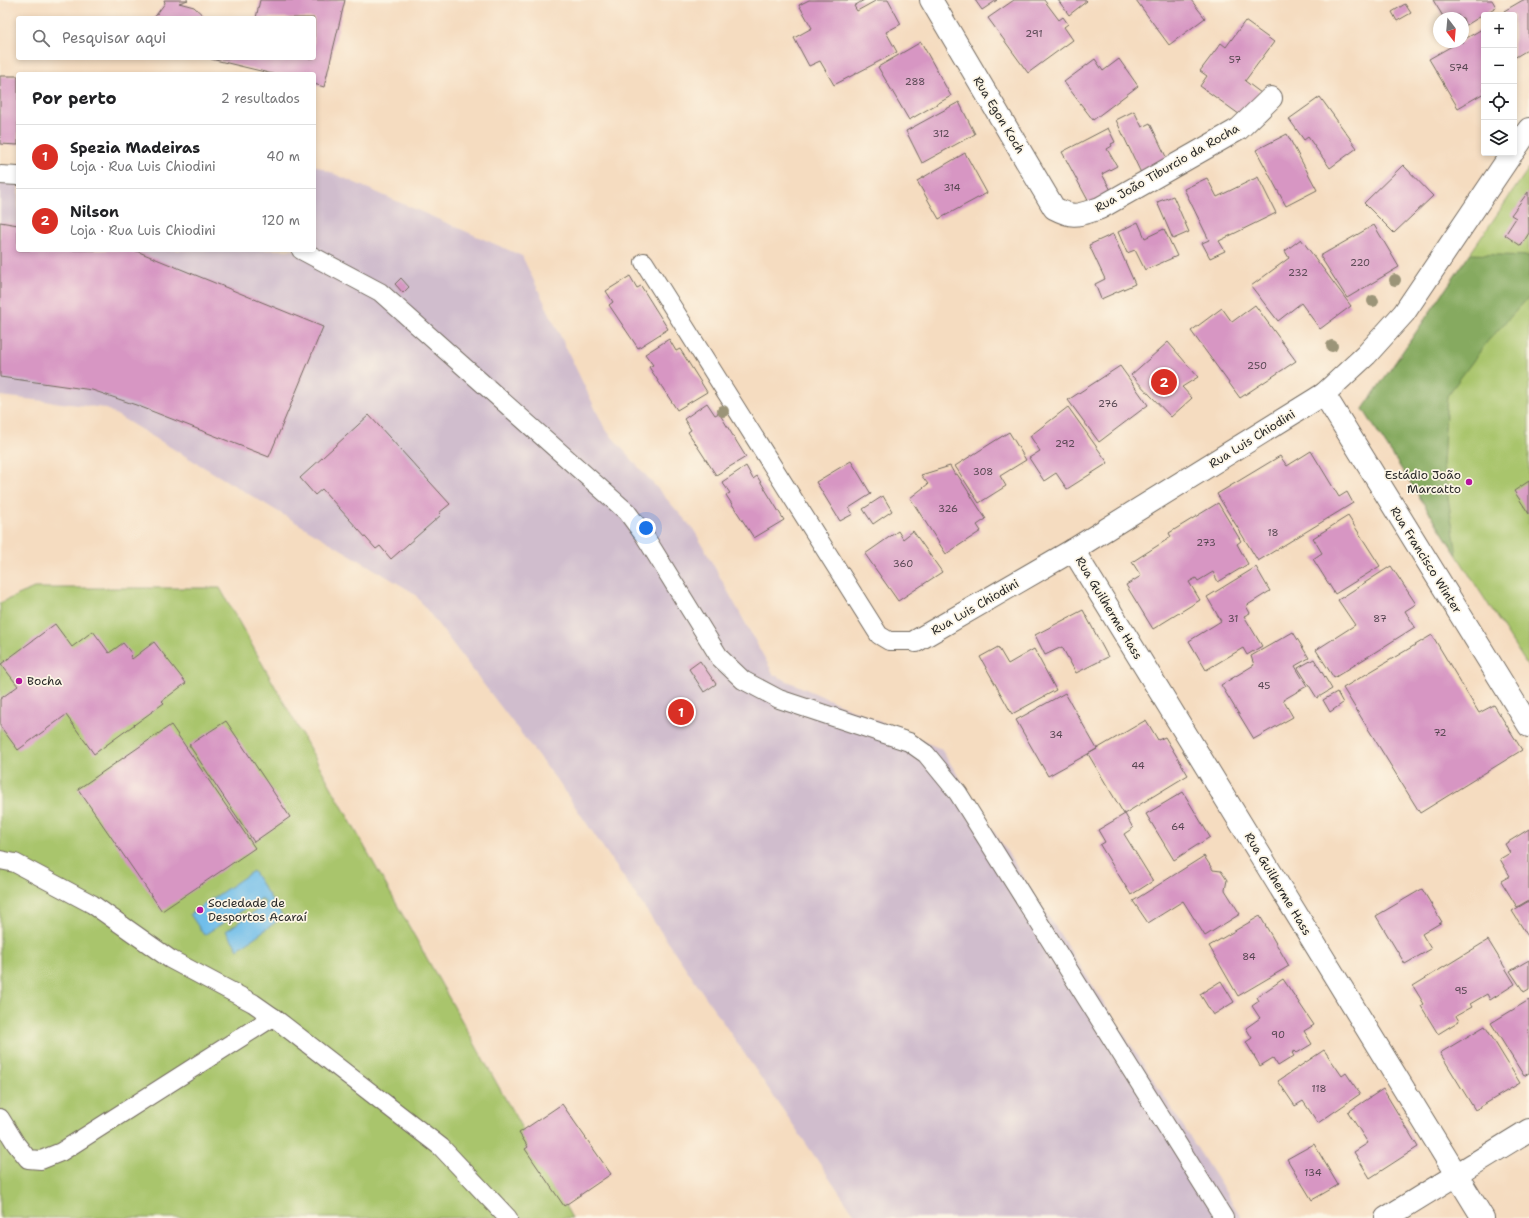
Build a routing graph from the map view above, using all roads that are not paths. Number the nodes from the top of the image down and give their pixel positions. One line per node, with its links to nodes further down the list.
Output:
1 (931, 0): 8 (street, Rua Egon Koch)
2 (1271, 98): 8 (street, Rua João Tiburcio da Rocha)
3 (1529, 128): 4 (street)
4 (1517, 146)
5 (1510, 156): 11 (street, Rua Luis Chiodini)
6 (0, 175): 7 (lane)
7 (16, 176)
8 (1077, 216)
9 (305, 252): 21 (lane)
10 (644, 262): 13 (lane)
11 (1324, 394): 12 (street, Rua Luis Chiodini); 14 (street, Rua Francisco Winter)
12 (1073, 550): 13 (street, Rua Luis Chiodini); 19 (street, Rua Guilherme Hass)
13 (916, 642)
14 (1529, 726)
15 (0, 860): 16 (lane)
16 (273, 1017): 17 (lane); 20 (lane)
17 (0, 1118)
18 (1529, 1130): 19 (street)
19 (1457, 1175): 22 (street); 23 (street, Rua Guilherme Hass)
20 (508, 1218)
21 (1224, 1218)
22 (1386, 1218)
23 (1483, 1218)

